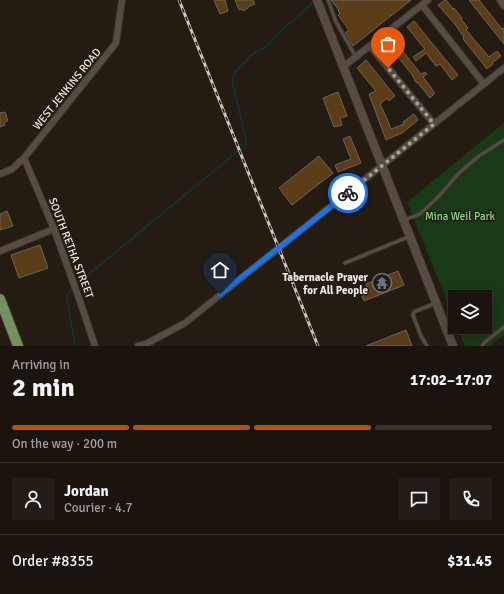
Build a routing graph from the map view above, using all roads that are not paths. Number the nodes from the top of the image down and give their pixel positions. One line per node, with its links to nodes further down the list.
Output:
1 (122, 0): 15 (street, WEST JENKINS ROAD)
2 (317, 0): 10 (street)
3 (328, 0): 9 (lane)
4 (428, 0): 6 (street)
5 (500, 0): 7 (street)
6 (422, 4): 8 (street); 12 (street)
7 (504, 6)
8 (370, 46): 9 (street); 13 (street)
9 (356, 57): 10 (street)
10 (343, 67): 16 (street)
11 (504, 68): 12 (street)
12 (484, 84): 13 (street)
13 (434, 124): 16 (street)
14 (504, 140): 18 (lane)
15 (24, 158): 17 (street, WEST JENKINS ROAD); 19 (street, SOUTH RETHA STREET)
16 (382, 166): 18 (street); 28 (street)
17 (0, 174)
18 (404, 220): 20 (street)
19 (54, 229): 21 (street); 27 (street, SOUTH RETHA STREET)
20 (410, 236): 22 (lane); 24 (street)
21 (0, 251)
22 (345, 263)
23 (0, 299): 26 (main road)
24 (436, 303): 29 (lane); 30 (street)
25 (504, 327): 31 (lane)
26 (18, 346)
27 (95, 346)
28 (138, 346)
29 (427, 346)
30 (453, 346)
31 (482, 346)

